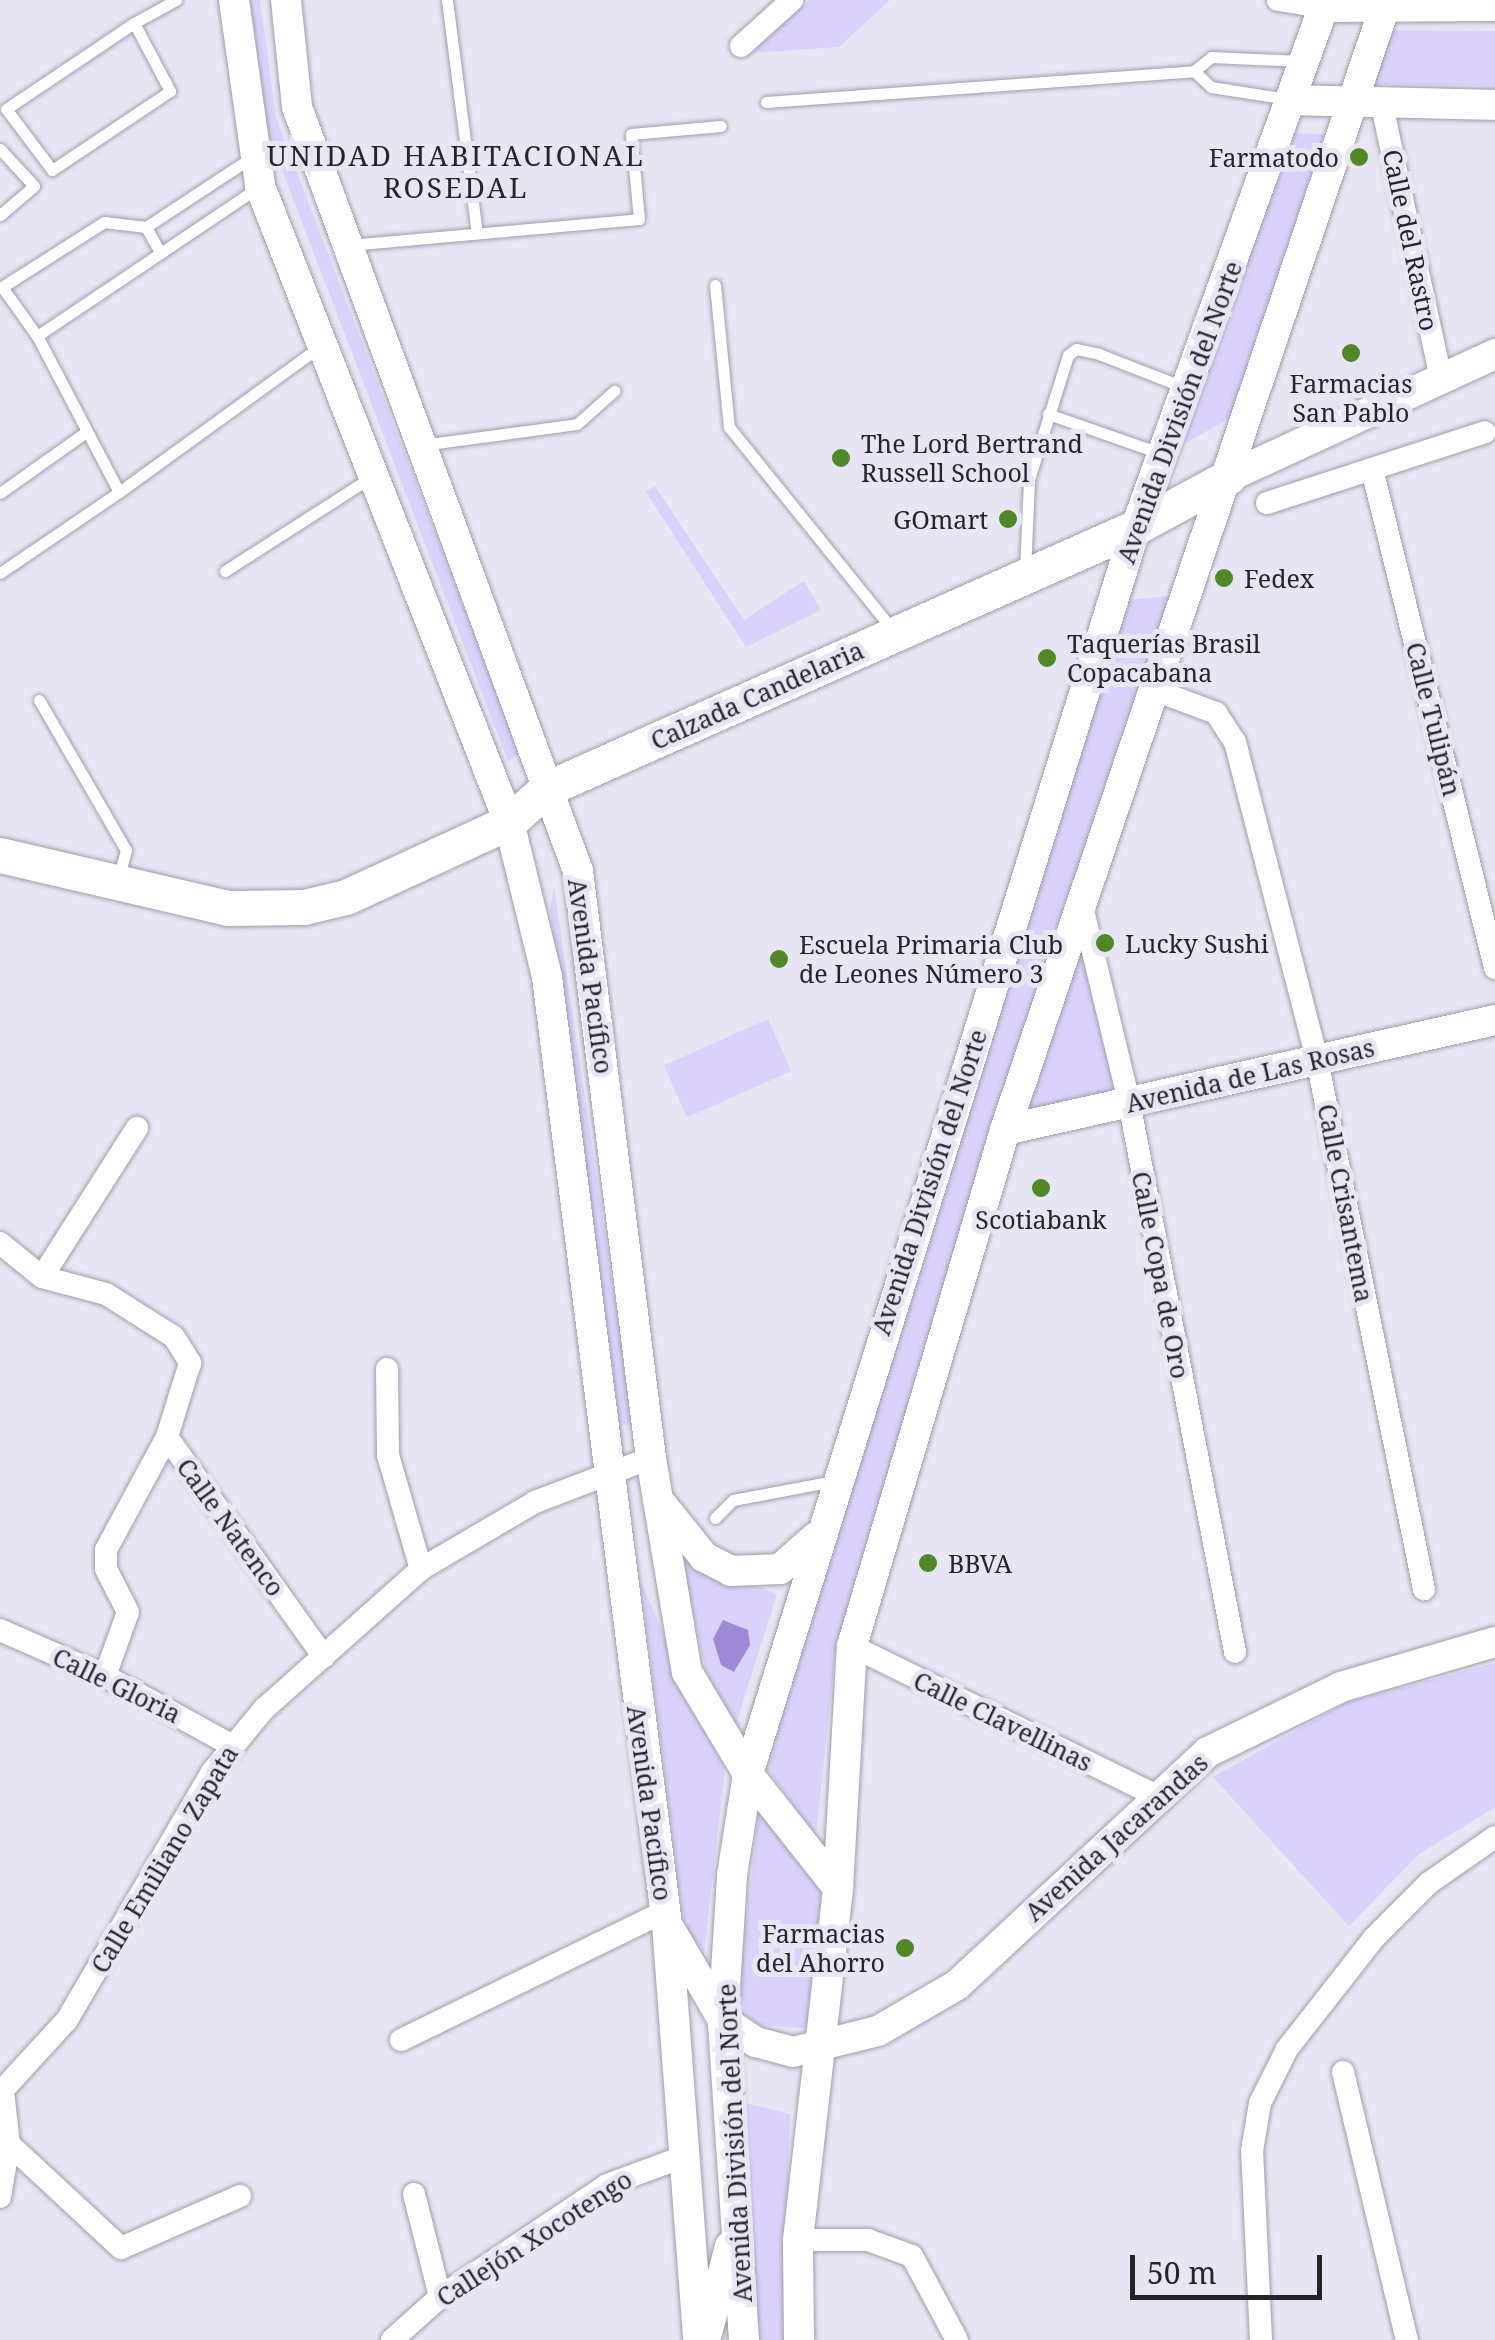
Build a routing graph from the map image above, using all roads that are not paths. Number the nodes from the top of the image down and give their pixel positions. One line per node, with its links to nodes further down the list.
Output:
1 (176, 0): 10 (lane)
2 (234, 0): 20 (street, Avenida Pacífico)
3 (286, 0): 24 (street, Avenida Pacífico)
4 (447, 0): 23 (lane)
5 (792, 0): 11 (street)
6 (1278, 0): 8 (street)
7 (1386, 2): 8 (street); 9 (street); 15 (street)
8 (1325, 4): 12 (street, Avenida División del Norte)
9 (1495, 6)
10 (134, 23): 10 (lane)
11 (741, 46)
12 (1306, 61): 13 (lane); 14 (street, Avenida División del Norte)
13 (1194, 71): 14 (lane); 16 (lane)
14 (1291, 100): 15 (street); 32 (street, Avenida División del Norte)
15 (1367, 100): 17 (street); 31 (street, Calle del Rastro); 41 (street)
16 (766, 102)
17 (1495, 104)
18 (721, 126): 23 (lane)
19 (0, 149): 21 (lane)
20 (256, 172): 22 (lane); 25 (lane); 29 (street, Avenida Pacífico)
21 (0, 215)
22 (146, 227): 25 (lane); 27 (lane)
23 (477, 233): 24 (lane)
24 (349, 245): 37 (street, Avenida Pacífico)
25 (160, 252): 28 (lane)
26 (715, 284): 49 (lane)
27 (1, 286): 28 (lane)
28 (37, 336): 36 (lane)
29 (324, 344): 40 (street, Avenida Pacífico); 42 (lane)
30 (1495, 354): 31 (street, Calzada Candelaria)
31 (1441, 378): 41 (street, Calzada Candelaria)
32 (1186, 388): 34 (lane); 38 (street, Avenida División del Norte)
33 (614, 390): 37 (lane)
34 (1048, 414): 38 (lane); 48 (lane)
35 (1485, 432): 39 (street)
36 (83, 434): 42 (lane); 43 (lane)
37 (422, 445): 52 (street, Avenida Pacífico)
38 (1162, 454): 45 (street, Avenida División del Norte)
39 (1372, 469): 44 (street); 57 (street, Calle Tulipán)
40 (378, 473): 46 (lane); 53 (street, Avenida Pacífico)
41 (1228, 477): 45 (main road, Calzada Candelaria); 50 (street)
42 (119, 492): 47 (lane)
43 (0, 493)
44 (1268, 503)
45 (1136, 528): 48 (main road, Calzada Candelaria); 69 (street, Avenida División del Norte)
46 (225, 571)
47 (0, 573)
48 (1025, 576): 49 (main road, Calzada Candelaria)
49 (896, 634): 52 (main road, Calzada Candelaria)
50 (1157, 692): 56 (street); 59 (street, Calle Crisantema)
51 (39, 700): 55 (lane)
52 (546, 789): 53 (main road, Calzada Candelaria); 67 (street, Avenida Pacífico)
53 (509, 822): 55 (main road, Calzada Candelaria); 68 (street, Avenida Pacífico)
54 (0, 854): 55 (main road, Calzada Candelaria)
55 (117, 885)
56 (1080, 900): 60 (street, Calle Copa de Oro); 62 (street)
57 (1495, 968)
58 (1495, 1020): 59 (street, Avenida de Las Rosas)
59 (1318, 1060): 60 (street, Avenida de Las Rosas); 74 (street, Calle Crisantema)
60 (1129, 1102): 62 (street, Avenida de Las Rosas); 78 (street, Calle Copa de Oro)
61 (137, 1128): 64 (street)
62 (1004, 1130): 77 (street)
63 (0, 1244): 64 (street)
64 (42, 1277): 66 (street, Calle Natenco)
65 (387, 1369): 73 (street)
66 (167, 1437): 80 (street, Calle Natenco); 81 (street)
67 (651, 1458): 68 (street, Calle Emiliano Zapata); 70 (street, Avenida Pacífico)
68 (609, 1469): 73 (street, Calle Emiliano Zapata); 87 (street, Avenida Pacífico)
69 (834, 1482): 71 (lane); 72 (street, Avenida División del Norte)
70 (657, 1496): 72 (street); 83 (street, Avenida Pacífico)
71 (716, 1518)
72 (817, 1535): 83 (street, Avenida División del Norte)
73 (421, 1569): 80 (street, Calle Emiliano Zapata)
74 (1424, 1589)
75 (10, 1634): 79 (street); 81 (street, Calle Gloria)
76 (1495, 1642): 84 (street, Avenida Jacarandas)
77 (852, 1646): 84 (street, Calle Clavellinas); 86 (street)
78 (1235, 1652)
79 (0, 1655)
80 (324, 1657): 82 (street, Calle Emiliano Zapata)
81 (104, 1676): 82 (street, Calle Gloria)
82 (231, 1746): 92 (street, Calle Emiliano Zapata)
83 (748, 1774): 86 (street, Avenida Pacífico); 88 (street, Avenida División del Norte)
84 (1154, 1795): 90 (street, Avenida Jacarandas)
85 (1495, 1837): 107 (street)
86 (838, 1888): 90 (street)
87 (666, 1918): 88 (street); 89 (street); 94 (street, Avenida División del Norte)
88 (723, 2020): 90 (street); 98 (street, Avenida División del Norte)
89 (401, 2040)
90 (816, 2049): 99 (street)
91 (1343, 2072): 108 (street)
92 (2, 2092): 93 (street)
93 (9, 2144): 96 (street); 97 (street)
94 (686, 2156): 100 (street, Callejón Xocotengo); 102 (street, Avenida División del Norte)
95 (414, 2194): 100 (street)
96 (240, 2196)
97 (0, 2197)
98 (737, 2219): 103 (street); 104 (street, Avenida División del Norte)
99 (798, 2240): 105 (street); 106 (street)
100 (440, 2296): 101 (street, Callejón Xocotengo)
101 (392, 2340)
102 (698, 2340)
103 (706, 2340)
104 (744, 2340)
105 (799, 2340)
106 (958, 2340)
107 (1261, 2340)
108 (1408, 2340)

